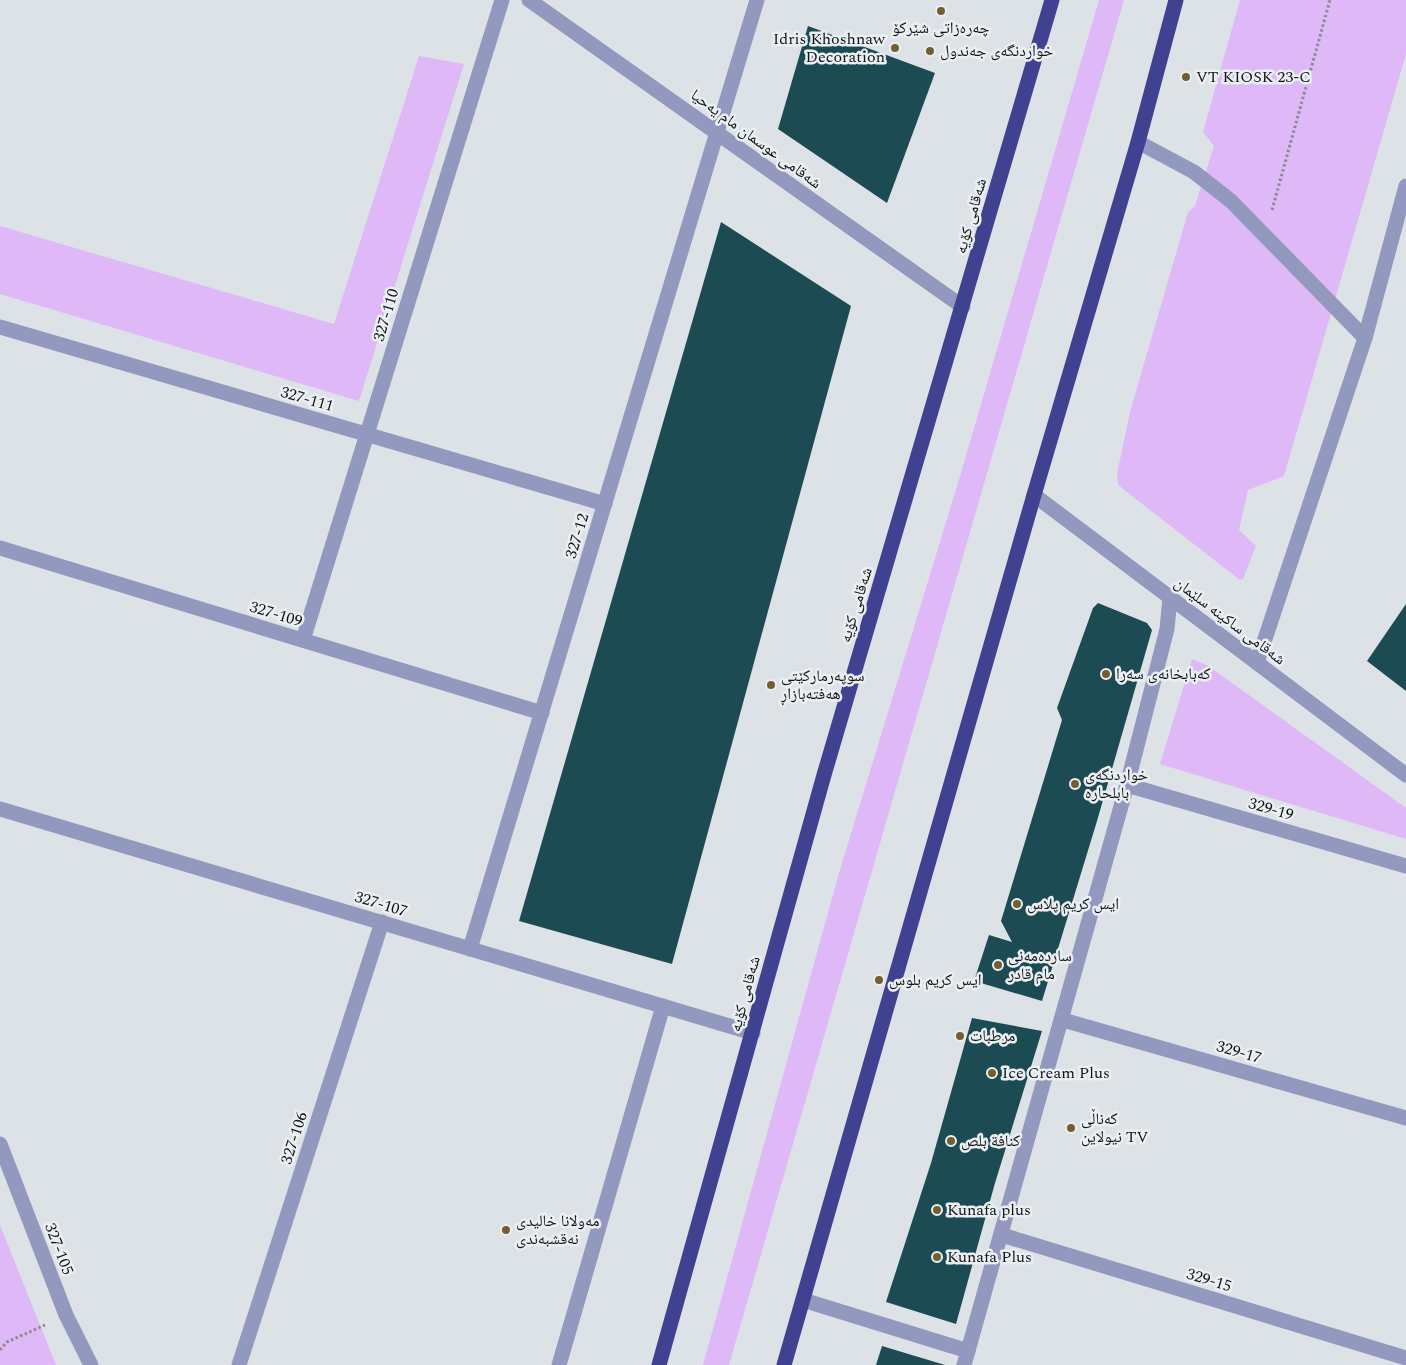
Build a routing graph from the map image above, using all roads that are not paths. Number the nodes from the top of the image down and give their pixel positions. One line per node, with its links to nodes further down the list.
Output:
1 (502, 0): 12 (street, 327-110)
2 (529, 0): 6 (street, شەقامی عوسمان مام یەحیا)
3 (757, 0): 6 (street, 327-12)
4 (1052, 0): 9 (highway, شەقامی کۆیە)
5 (1176, 0): 7 (highway)
6 (718, 132): 9 (street, شەقامی عوسمان مام یەحیا); 14 (street, 327-12)
7 (1138, 142): 11 (street); 13 (highway)
8 (1406, 186): 11 (street)
9 (963, 307): 28 (highway, شەقامی کۆیە)
10 (0, 327): 12 (street, 327-111)
11 (1365, 338): 18 (street)
12 (367, 434): 14 (street, 327-111); 17 (street, 327-110)
13 (1034, 494): 16 (street, شەقامی ساکینە سلێمان); 32 (highway)
14 (605, 504): 19 (street, 327-12)
15 (0, 548): 17 (street, 327-109)
16 (1170, 598): 18 (street, شەقامی ساکینە سلێمان); 21 (street)
17 (303, 640): 19 (street, 327-109)
18 (1257, 663): 20 (street, شەقامی ساکینە سلێمان)
19 (542, 713): 25 (street, 327-12)
20 (1406, 776)
21 (1127, 785): 23 (street, 329-19); 27 (street)
22 (0, 809): 24 (street, 327-107)
23 (1406, 866)
24 (382, 922): 25 (street, 327-107); 36 (street, 327-106)
25 (470, 949): 26 (street, 327-107)
26 (663, 1006): 28 (street, 327-107); 37 (street)
27 (1063, 1020): 29 (street, 329-17); 31 (street)
28 (753, 1033): 38 (highway, شەقامی کۆیە)
29 (1406, 1118)
30 (0, 1144): 35 (street, 327-105)
31 (1002, 1235): 33 (street); 34 (street, 329-15)
32 (803, 1300): 33 (street); 39 (highway)
33 (966, 1358)
34 (1406, 1358)
35 (91, 1365)
36 (239, 1365)
37 (559, 1365)
38 (659, 1365)
39 (784, 1365)

